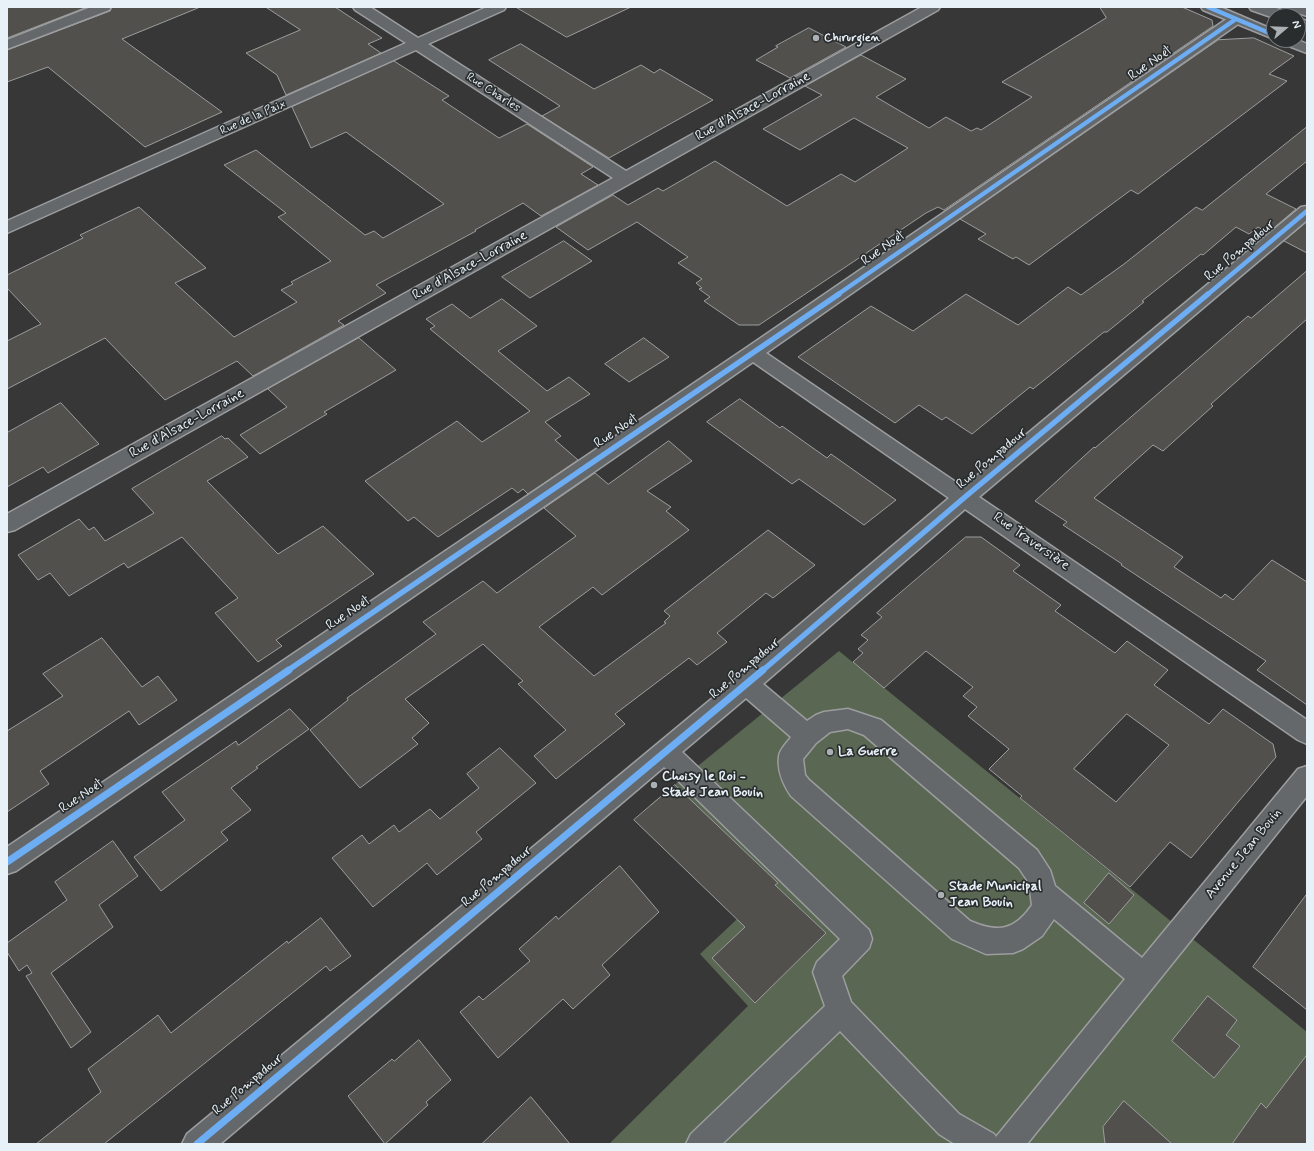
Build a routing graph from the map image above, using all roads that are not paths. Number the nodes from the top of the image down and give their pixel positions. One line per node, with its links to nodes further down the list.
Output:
1 (104, 7): 13 (street)
2 (360, 7): 12 (street, Rue Charles)
3 (499, 7): 12 (street, Rue de la Paix)
4 (933, 7): 14 (street, Rue d'Alsace-Lorraine)
5 (1208, 7): 10 (street)
6 (1256, 7): 8 (street)
7 (1295, 7): 9 (street)
8 (1266, 10)
9 (1307, 12)
10 (1236, 19): 11 (street); 17 (street, Rue Noël)
11 (1266, 32)
12 (418, 44): 14 (street, Rue Charles); 16 (street, Rue de la Paix)
13 (7, 45)
14 (626, 179): 19 (street, Rue d'Alsace-Lorraine)
15 (1307, 211): 18 (street, Rue Pompadour)
16 (7, 228)
17 (753, 353): 18 (street, Rue Traversière); 25 (street, Rue Noël)
18 (965, 497): 20 (street, Rue Pompadour); 21 (street, Rue Traversière)
19 (7, 524)
20 (746, 684): 22 (street); 23 (street, Rue Pompadour)
21 (1307, 733)
22 (807, 736): 26 (street); 26 (street)
23 (665, 752): 28 (street); 29 (street, Rue Pompadour)
24 (1307, 777): 27 (street, Avenue Jean Bouin)
25 (7, 862)
26 (1044, 892): 27 (street)
27 (1144, 978): 32 (street, Avenue Jean Bouin)
28 (840, 1011): 30 (street); 31 (street)
29 (197, 1144)
30 (702, 1144)
31 (984, 1144)
32 (1008, 1144)

